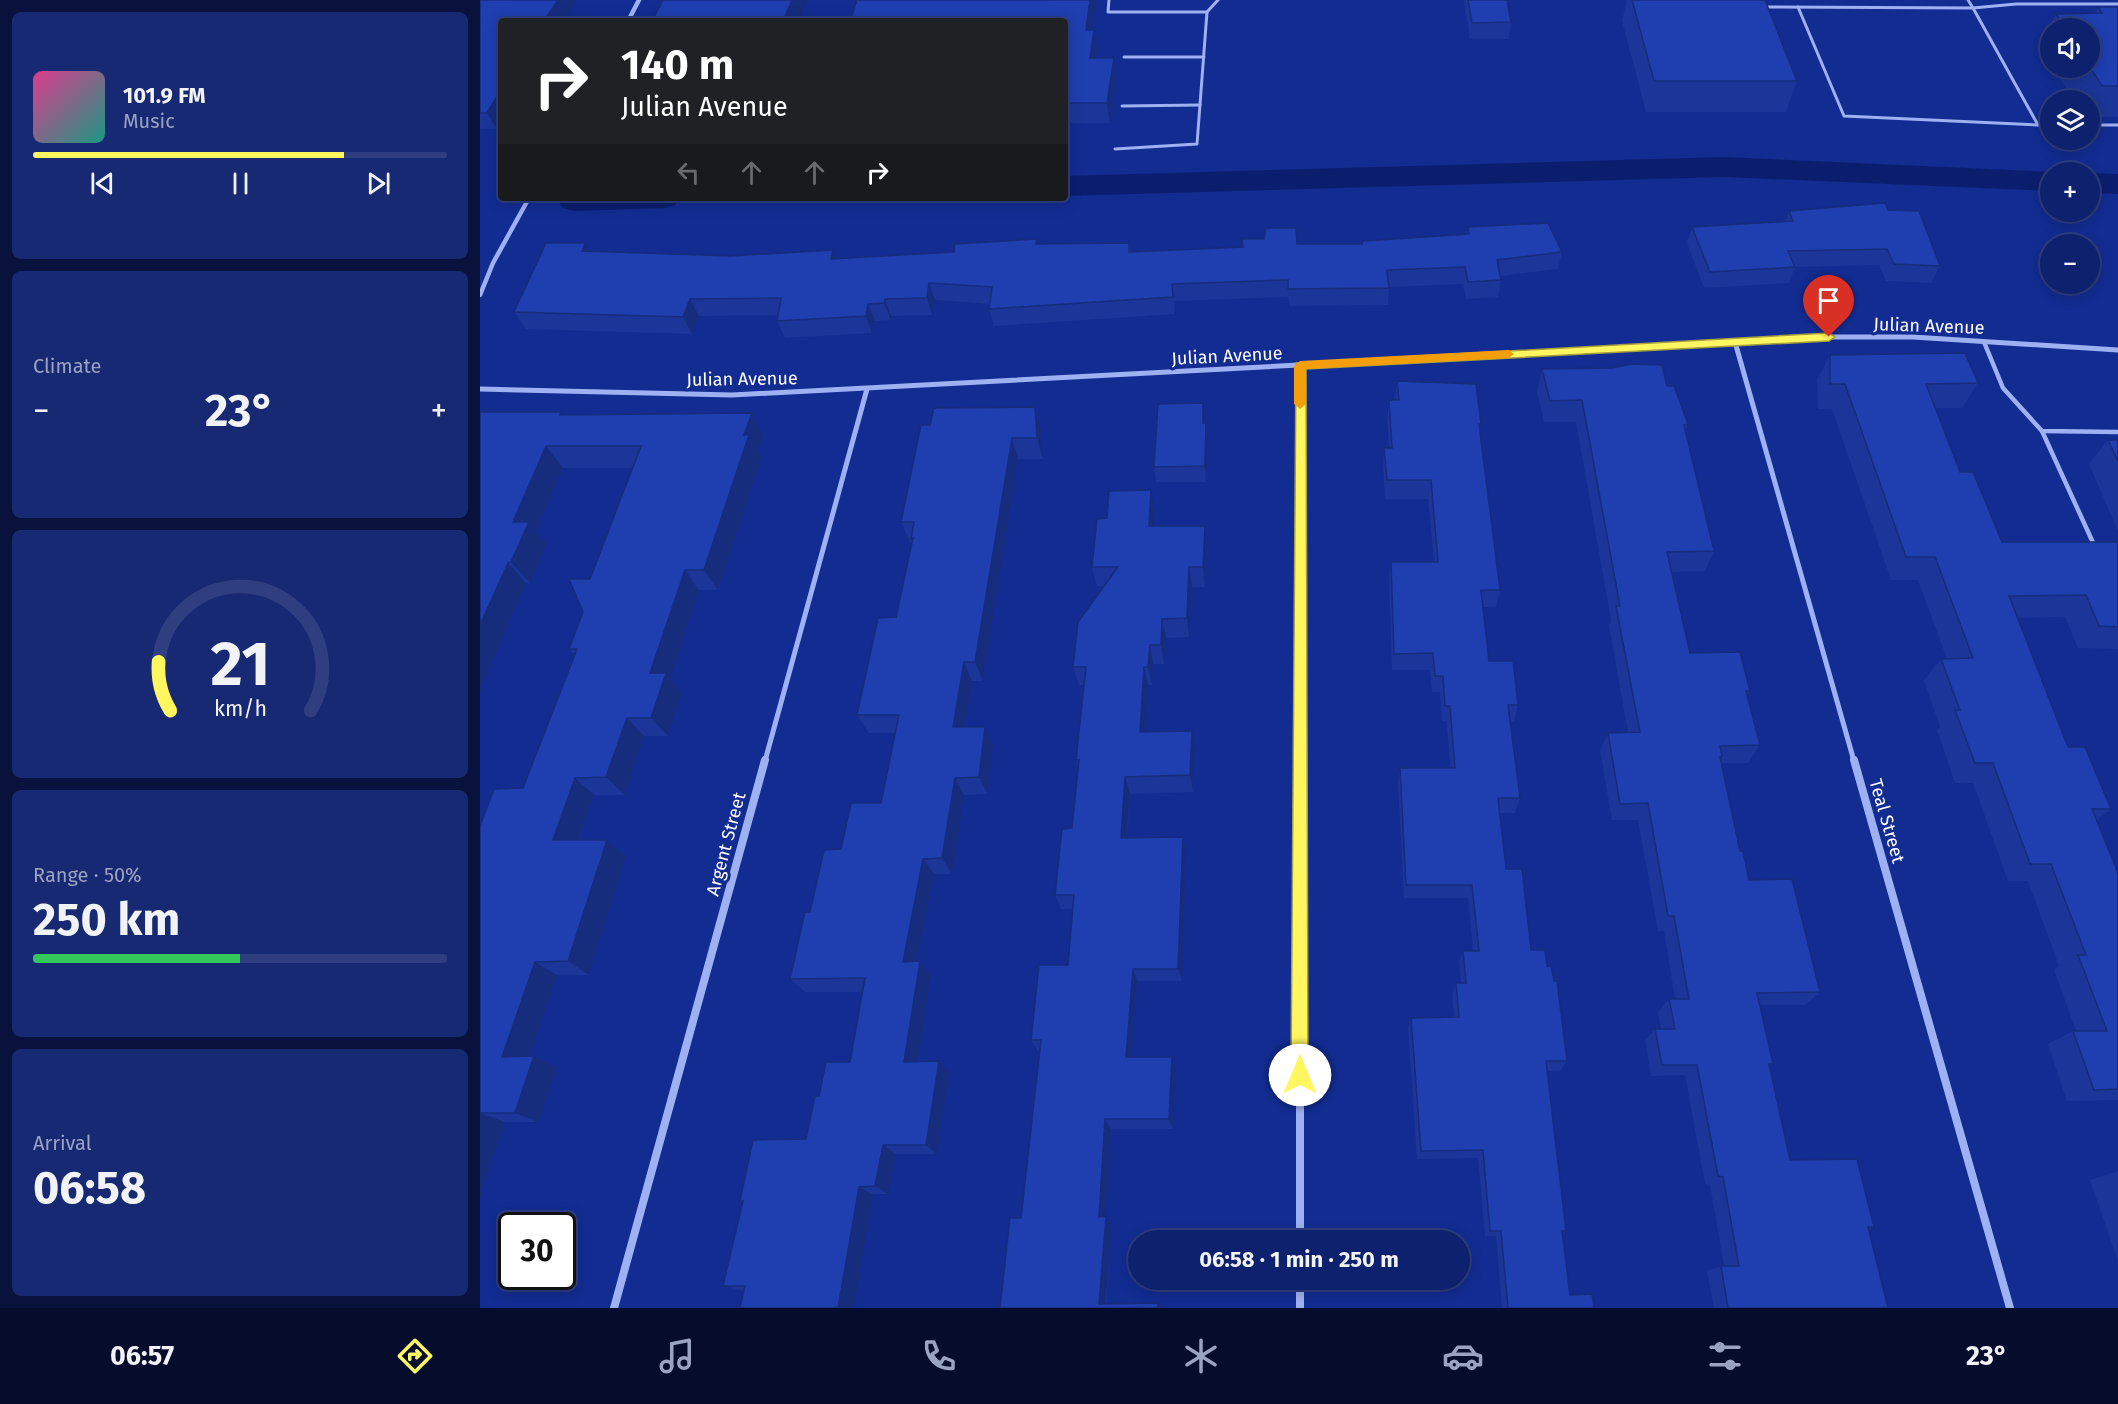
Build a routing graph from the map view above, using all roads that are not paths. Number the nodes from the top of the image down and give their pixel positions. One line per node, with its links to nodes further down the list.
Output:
1 (639, 0): 10 (street)
2 (1109, 0): 9 (lane)
3 (1218, 0): 9 (lane)
4 (1968, 0): 8 (lane)
5 (2118, 4): 8 (lane)
6 (1753, 7): 7 (lane)
7 (1798, 7): 8 (lane); 15 (lane)
8 (1973, 8): 15 (lane)
9 (1207, 12): 12 (lane)
10 (629, 18)
11 (1124, 57): 12 (lane)
12 (1204, 57): 13 (lane)
13 (1200, 105): 14 (lane); 18 (lane)
14 (1122, 106)
15 (2038, 125)
16 (2100, 125): 17 (lane)
17 (2118, 125)
18 (1115, 149)
19 (527, 201): 20 (street)
20 (480, 295)
21 (1735, 342): 22 (street, Julian Avenue); 24 (street, Julian Avenue); 34 (street, Teal Street)
22 (1984, 342): 23 (street, Julian Avenue); 27 (lane)
23 (2118, 350)
24 (1300, 366): 26 (street, Julian Avenue); 30 (street)
25 (480, 388): 26 (street, Julian Avenue)
26 (867, 389): 32 (street, Argent Street)
27 (2042, 431): 28 (lane); 29 (lane)
28 (2118, 432)
29 (2099, 557)
30 (1300, 1230)
31 (1300, 1290): 33 (street)
32 (614, 1308)
33 (1300, 1308)
34 (2010, 1308)

